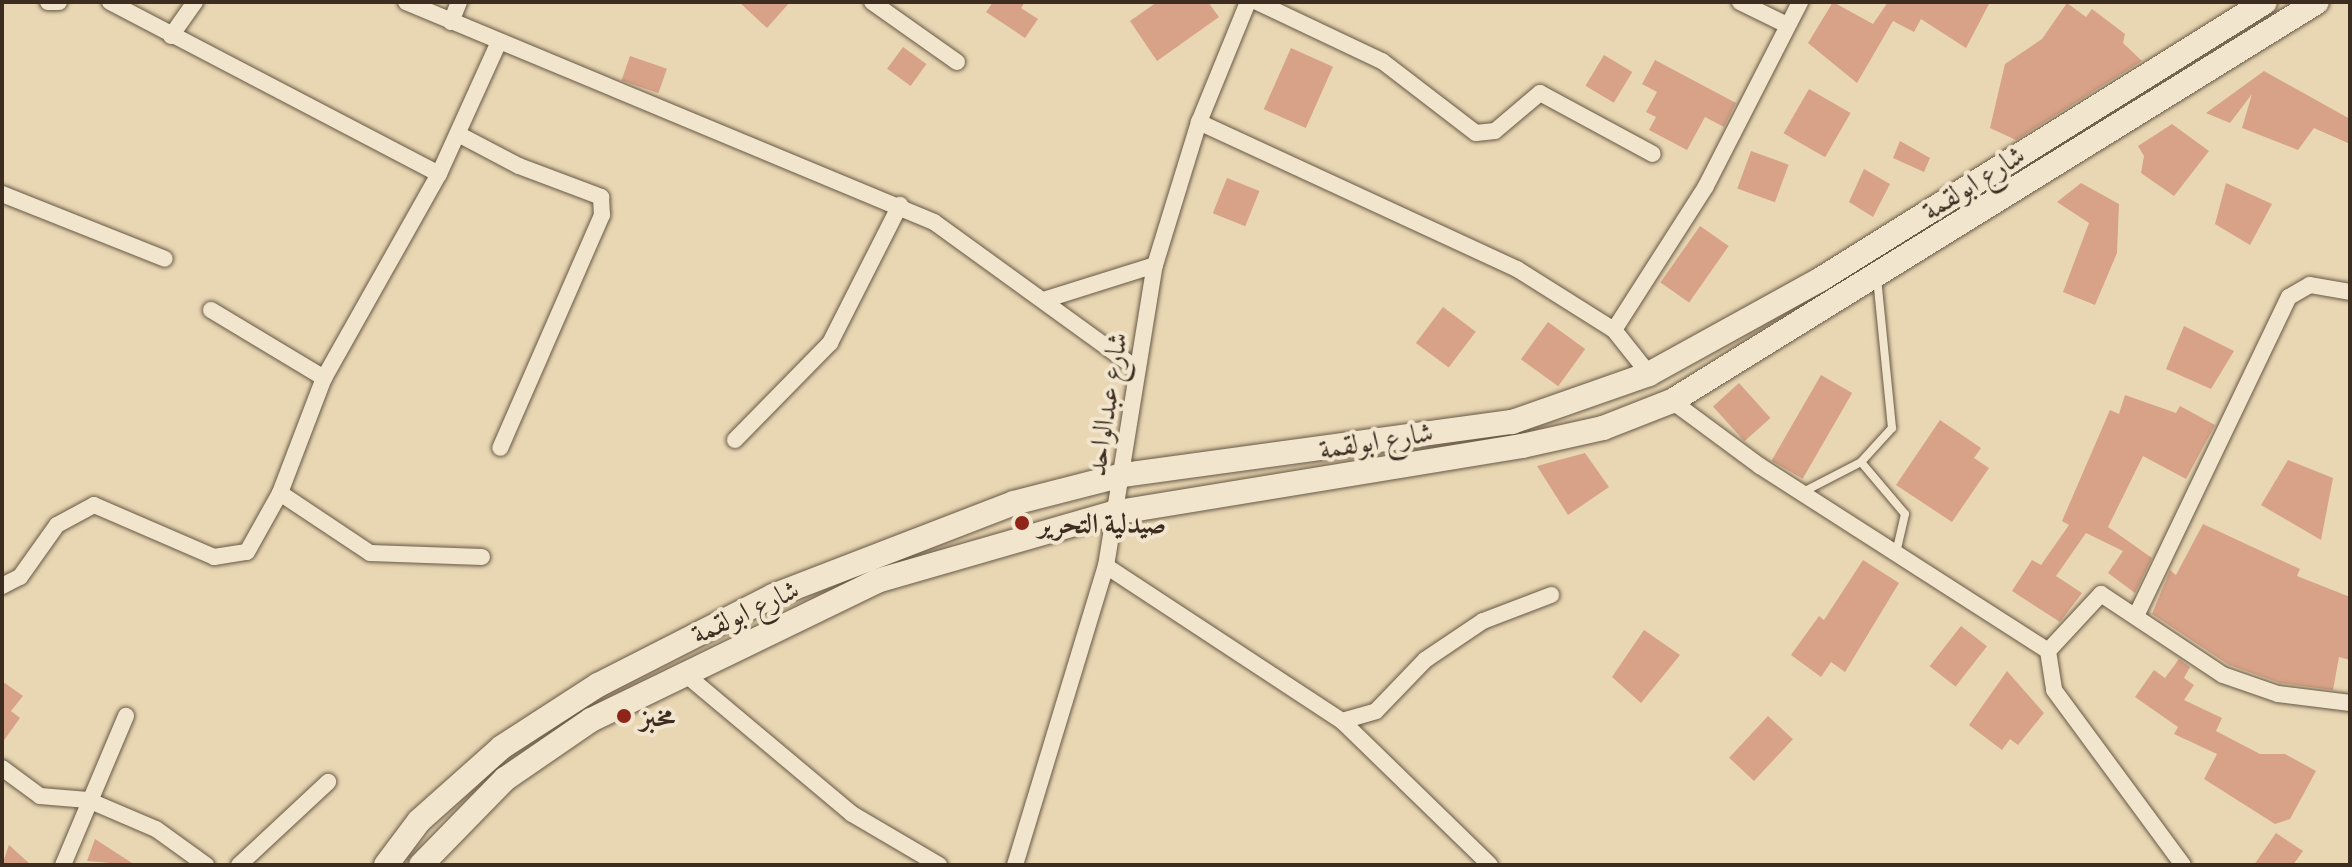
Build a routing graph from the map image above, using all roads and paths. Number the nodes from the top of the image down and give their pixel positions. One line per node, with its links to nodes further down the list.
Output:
1 (48, 2): 2 (street)
2 (59, 2)
3 (110, 2): 16 (street)
4 (195, 2): 16 (street)
5 (406, 2): 14 (street)
6 (459, 2): 14 (street)
7 (872, 2): 18 (street)
8 (1248, 2): 19 (street, شارع عبدالواحد)
9 (1257, 2): 21 (street)
10 (1740, 2): 15 (street)
11 (1800, 2): 15 (street)
12 (2265, 2): 33 (street, شارع ابولقمة)
13 (2317, 2): 27 (street, شارع ابولقمة)
14 (451, 22): 17 (street)
15 (1785, 24): 31 (street)
16 (171, 36): 22 (street)
17 (499, 42): 20 (street); 24 (street)
18 (957, 62)
19 (1199, 122): 26 (street, شارع عبدالواحد); 31 (street)
20 (458, 134): 22 (street); 37 (street)
21 (1653, 154)
22 (439, 174): 34 (street)
23 (2, 194): 25 (street)
24 (900, 205): 29 (street); 36 (street)
25 (165, 259)
26 (1155, 265): 29 (street); 32 (street, شارع عبدالواحد)
27 (1877, 277): 35 (street, شارع ابولقمة); 38 (lane)
28 (2350, 292): 48 (street)
29 (1047, 299): 32 (street)
30 (211, 310): 34 (street)
31 (1614, 330): 33 (street)
32 (1137, 369): 39 (street, شارع عبدالواحد)
33 (1649, 374): 39 (street, شارع ابولقمة)
34 (324, 378): 40 (street)
35 (1672, 401): 41 (street); 42 (street, شارع ابولقمة)
36 (735, 440)
37 (500, 448)
38 (1861, 462): 41 (lane); 43 (lane)
39 (1123, 475): 42 (street, شارع عبدالواحد); 60 (street, شارع ابولقمة)
40 (280, 493): 44 (street); 46 (street)
41 (1803, 493): 43 (street)
42 (1113, 513): 45 (street, شارع عبدالواحد); 50 (street, شارع ابولقمة)
43 (1896, 552): 49 (street)
44 (482, 557)
45 (1106, 566): 53 (street); 63 (street, شارع عبدالواحد)
46 (2, 586)
47 (1551, 595): 53 (street)
48 (2136, 616): 49 (street); 51 (street)
49 (2048, 651): 65 (street)
50 (684, 673): 61 (street, شارع ابولقمة); 62 (street)
51 (2350, 703)
52 (126, 716): 56 (street)
53 (1342, 721): 64 (street)
54 (2, 768): 56 (street)
55 (328, 782): 59 (street)
56 (88, 800): 57 (street); 58 (street)
57 (63, 865)
58 (206, 865)
59 (239, 865)
60 (386, 865)
61 (421, 865)
62 (939, 865)
63 (1015, 865)
64 (1490, 865)
65 (2183, 865)

